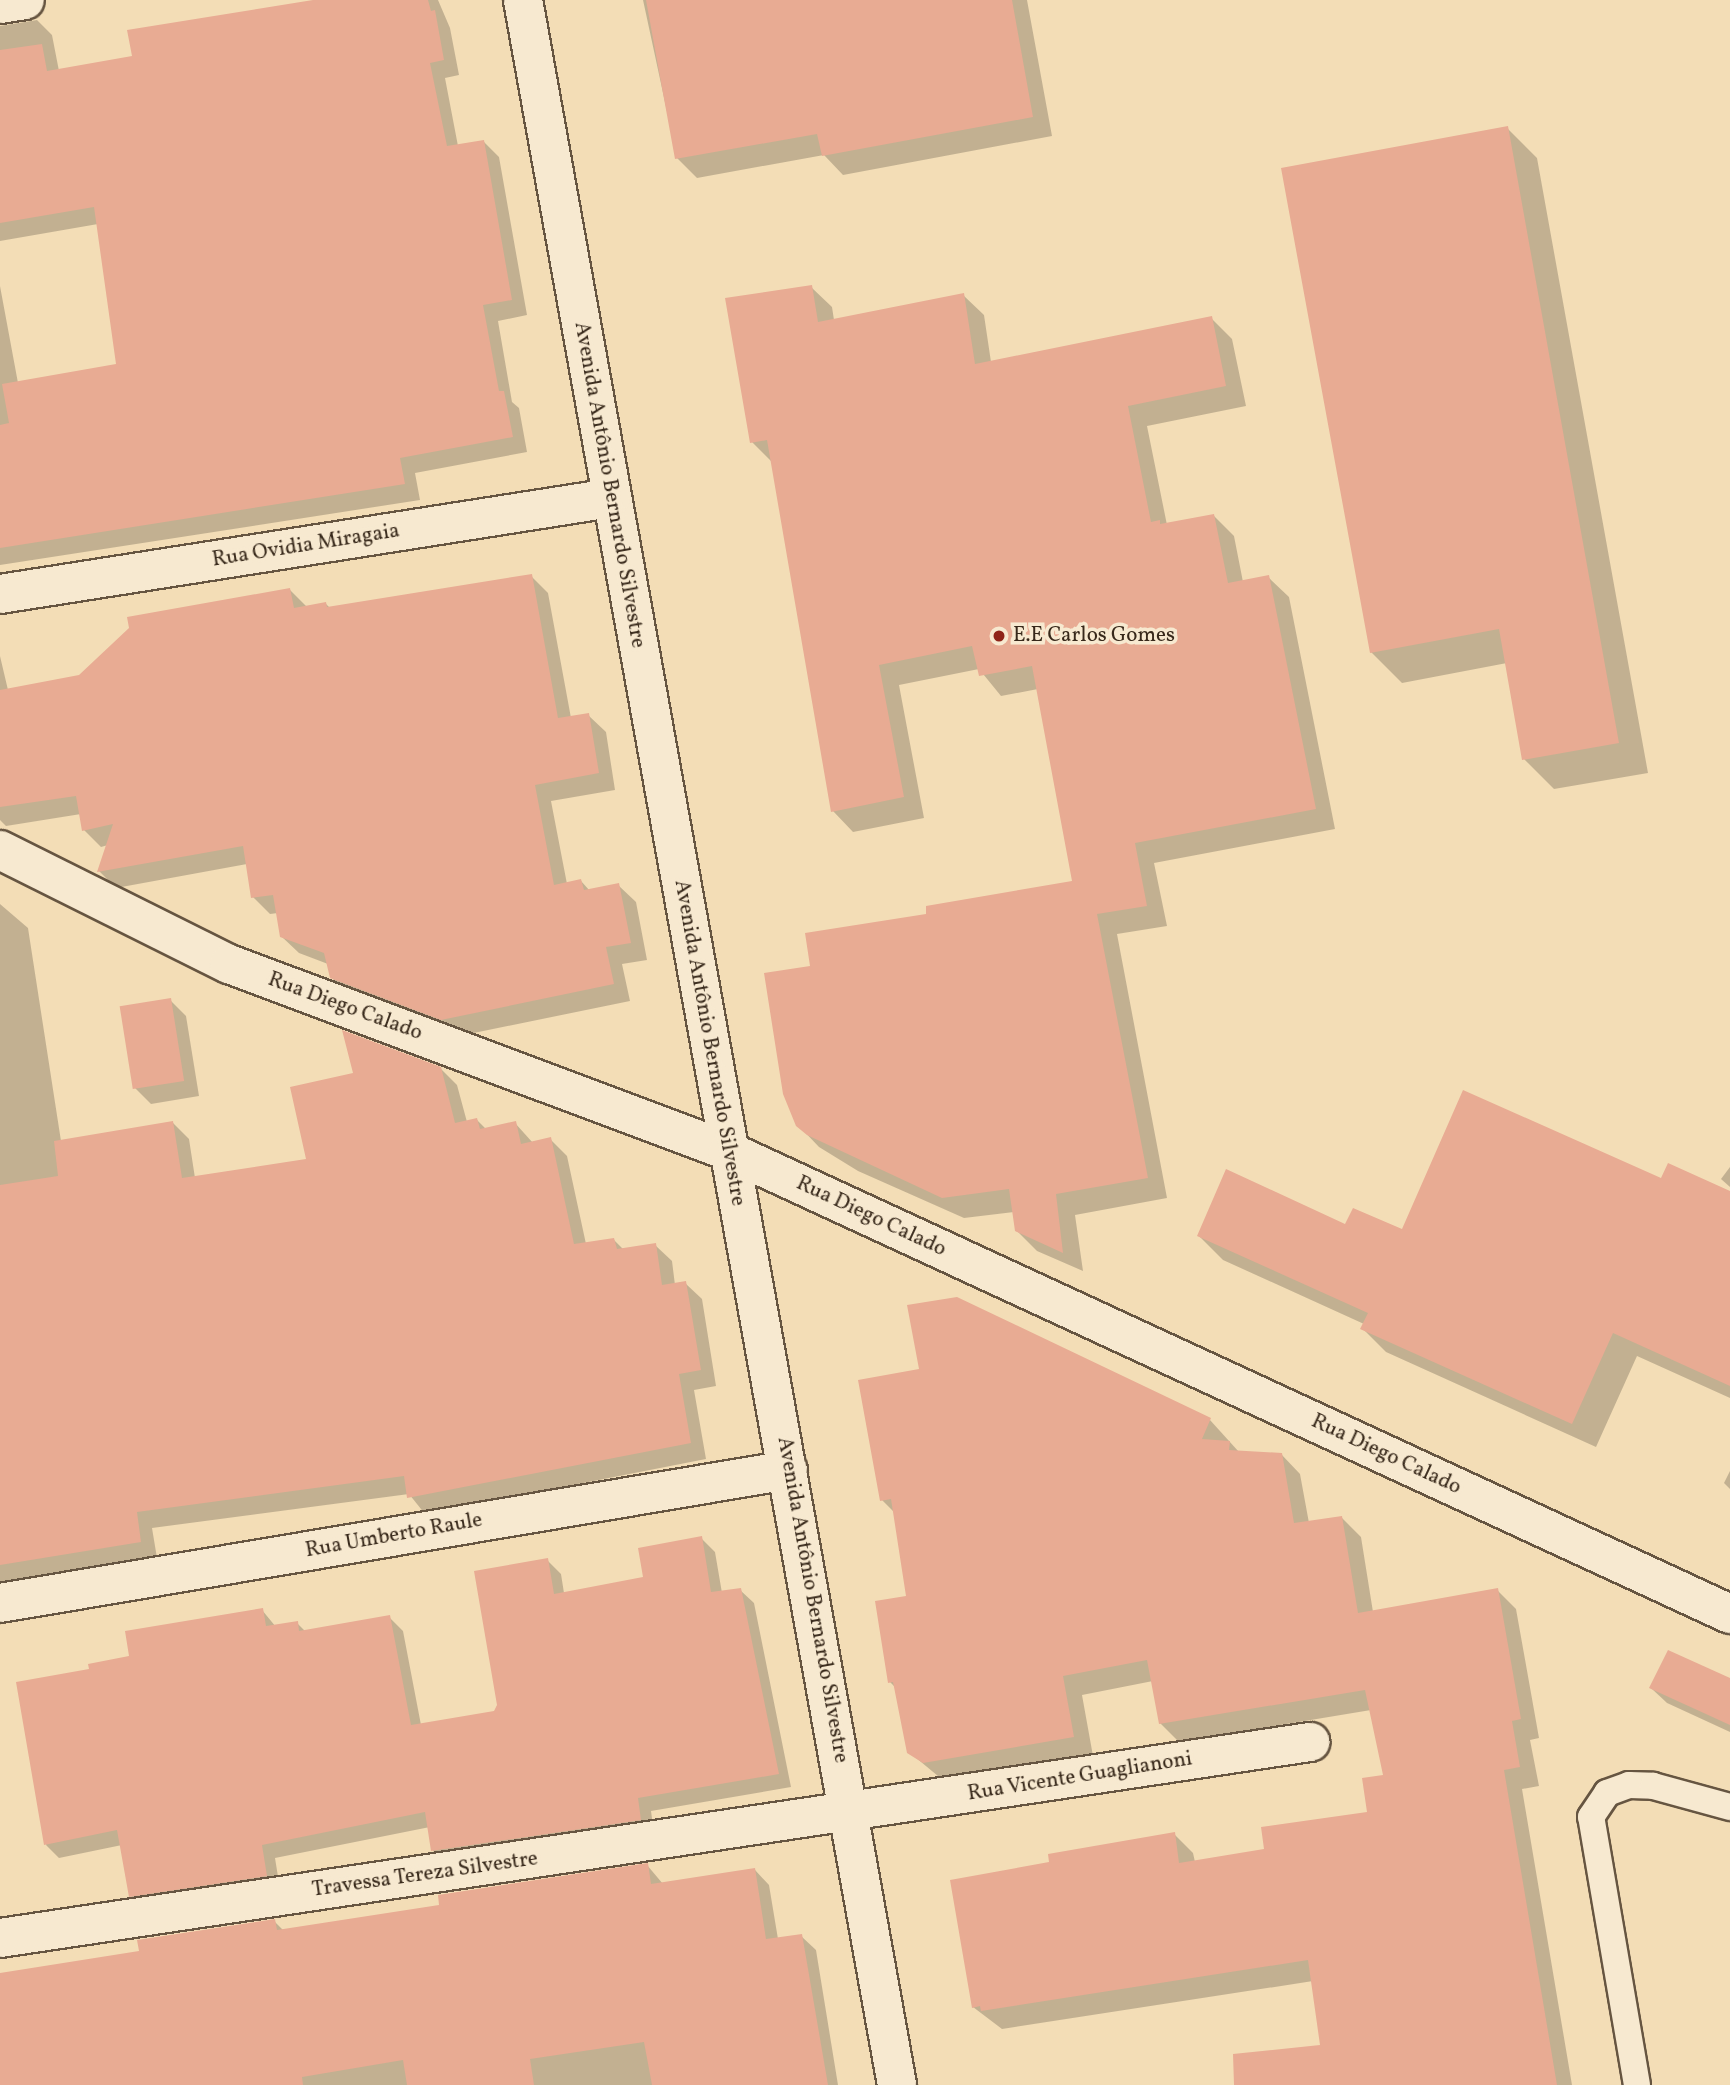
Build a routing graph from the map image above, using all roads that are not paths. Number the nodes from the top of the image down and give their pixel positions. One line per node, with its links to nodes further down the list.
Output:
1 (25, 0): 3 (street)
2 (523, 0): 4 (street, Avenida Antônio Bernardo Silvestre)
3 (0, 4)
4 (611, 498): 5 (street, Rua Ovidia Miragaia); 7 (street, Avenida Antônio Bernardo Silvestre)
5 (0, 594)
6 (0, 850): 7 (street, Rua Diego Calado)
7 (728, 1151): 8 (street, Avenida Antônio Bernardo Silvestre); 10 (street, Rua Diego Calado)
8 (788, 1470): 9 (street, Rua Umberto Raule); 13 (street, Avenida Antônio Bernardo Silvestre)
9 (0, 1603)
10 (1730, 1614)
11 (1310, 1742): 13 (street, Rua Vicente Guaglianoni)
12 (1730, 1807): 16 (lane)
13 (851, 1812): 14 (street, Travessa Tereza Silvestre); 15 (street, Avenida Antônio Bernardo Silvestre)
14 (0, 1938)
15 (897, 2085)
16 (1637, 2085)

